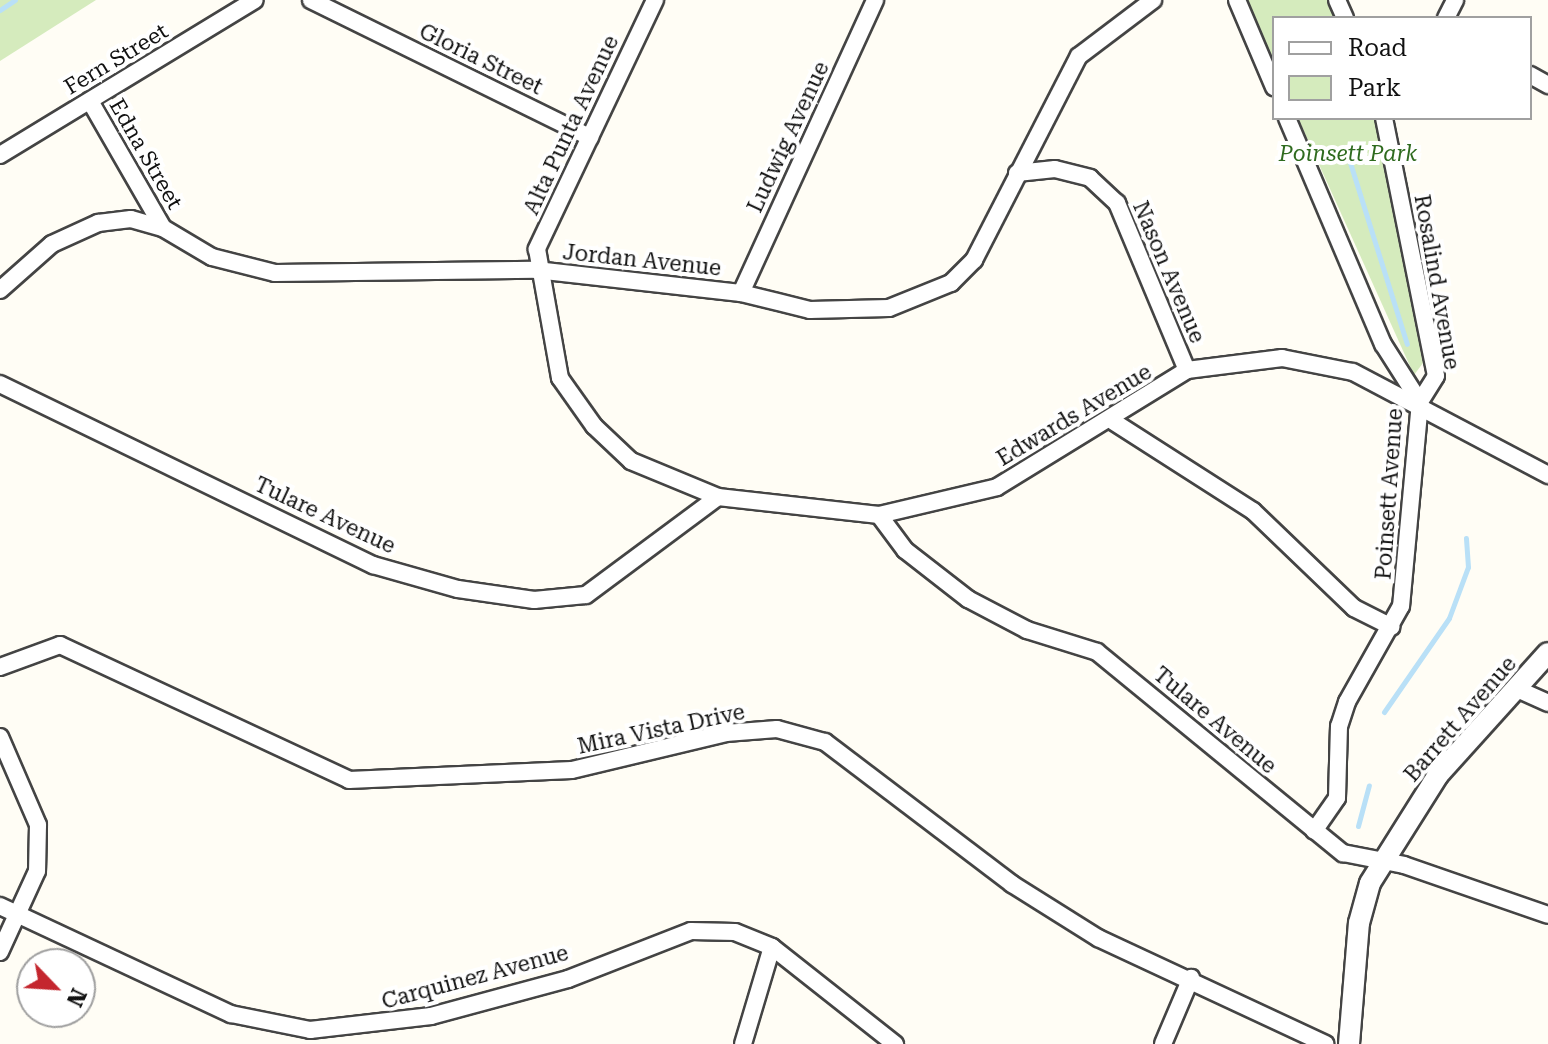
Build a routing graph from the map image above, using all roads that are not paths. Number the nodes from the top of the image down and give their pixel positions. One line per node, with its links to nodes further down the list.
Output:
1 (255, 0): 8 (street, Fern Street)
2 (311, 0): 11 (street, Gloria Street)
3 (655, 0): 11 (street, Alta Punta Avenue)
4 (875, 0): 17 (street, Ludwig Avenue)
5 (1153, 0): 13 (street, Jordan Avenue)
6 (1237, 0): 7 (street)
7 (1272, 82)
8 (90, 101): 12 (street, Fern Street); 14 (street, Edna Street)
9 (1288, 120): 20 (street, Poinsett Avenue)
10 (1384, 120): 20 (street, Rosalind Avenue)
11 (590, 137): 15 (street, Alta Punta Avenue)
12 (0, 155)
13 (1017, 173): 17 (street, Jordan Avenue); 18 (street, Nason Avenue)
14 (163, 228): 15 (street, Jordan Avenue); 16 (street, Jordan Avenue)
15 (536, 270): 17 (street, Jordan Avenue); 23 (street, Edwards Avenue)
16 (0, 290)
17 (741, 293)
18 (1187, 370): 20 (street, Edwards Avenue); 21 (street, Edwards Avenue)
19 (0, 384): 23 (street, Tulare Avenue)
20 (1420, 402): 22 (street, Edwards Avenue); 25 (street, Poinsett Avenue)
21 (1114, 422): 24 (street, Edwards Avenue); 25 (street)
22 (1548, 475)
23 (718, 497): 24 (street, Edwards Avenue)
24 (879, 515): 31 (street, Tulare Avenue)
25 (1392, 627): 31 (street, Poinsett Avenue)
26 (1548, 653): 28 (street, Barrett Avenue)
27 (0, 667): 38 (street, Mira Vista Drive)
28 (1517, 689): 29 (street); 32 (street, Barrett Avenue)
29 (1548, 703)
30 (0, 737): 34 (street)
31 (1314, 831): 32 (street, Tulare Avenue)
32 (1381, 863): 35 (street, Tulare Avenue); 43 (street, Barrett Avenue)
33 (0, 906): 34 (street, Carquinez Avenue)
34 (18, 914): 36 (street, Carquinez Avenue); 37 (street)
35 (1548, 915)
36 (772, 947): 39 (street); 40 (street, Carquinez Avenue)
37 (0, 952)
38 (1191, 978): 41 (street); 42 (street, Mira Vista Drive)
39 (743, 1044)
40 (895, 1044)
41 (1163, 1044)
42 (1325, 1044)
43 (1349, 1044)

